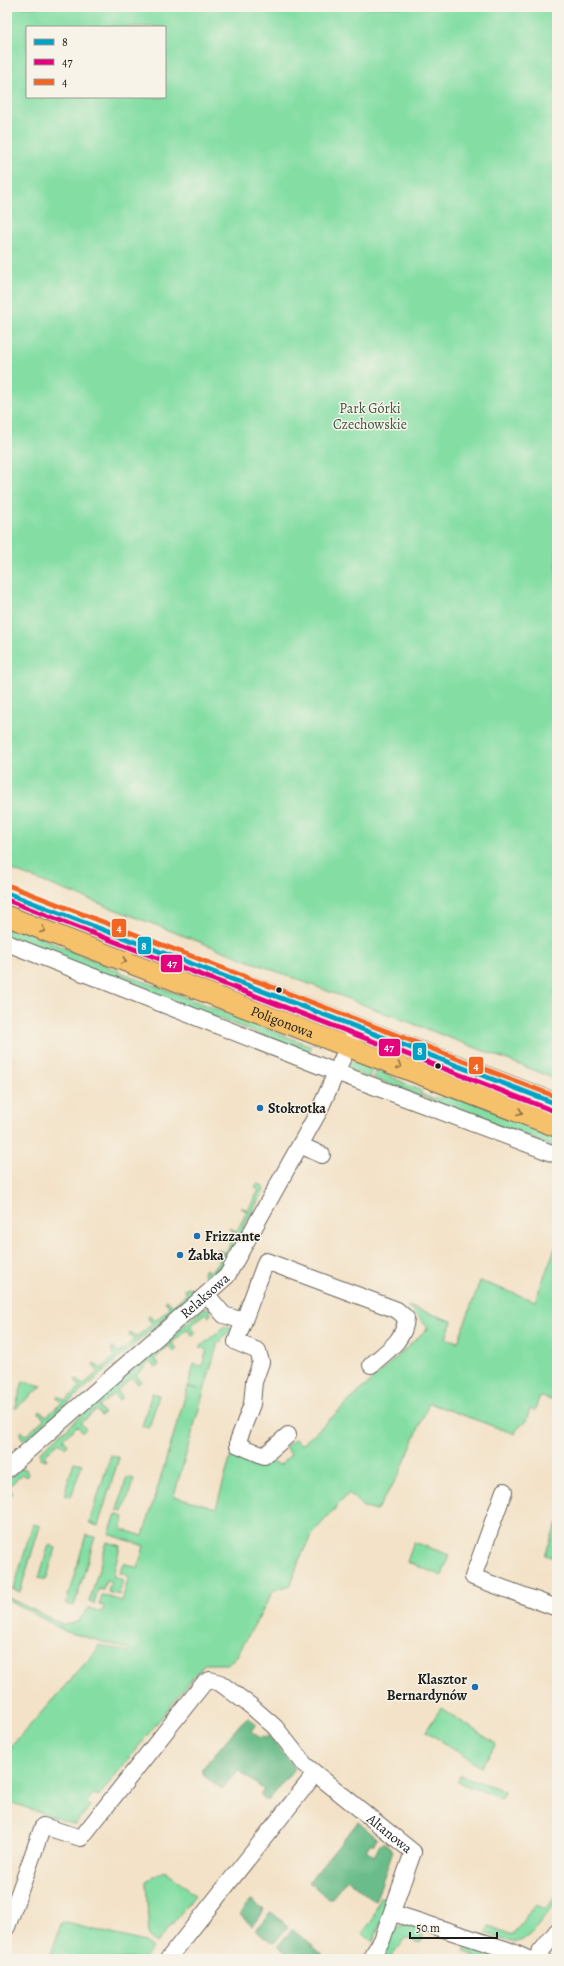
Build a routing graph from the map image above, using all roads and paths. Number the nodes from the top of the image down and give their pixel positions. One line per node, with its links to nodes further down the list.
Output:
1 (7, 893): 4 (main road, Poligonowa)
2 (7, 916): 5 (main road, Poligonowa, one-way to 5)
3 (7, 943): 6 (street)
4 (356, 1027): 5 (street, Relaksowa); 7 (main road, Poligonowa)
5 (349, 1046): 6 (street, Relaksowa); 8 (main road, Poligonowa, one-way to 8)
6 (338, 1072): 9 (street, Relaksowa); 11 (street)
7 (557, 1104)
8 (557, 1127)
9 (300, 1145): 10 (street); 12 (street, Relaksowa)
10 (322, 1155)
11 (557, 1155)
12 (207, 1295): 13 (street); 16 (street, Relaksowa)
13 (243, 1321): 14 (street); 15 (street)
14 (371, 1365)
15 (288, 1435)
16 (7, 1469)
17 (504, 1491): 18 (street)
18 (557, 1608)
19 (315, 1774): 20 (street, Altanowa); 21 (street, Altanowa); 23 (street)
20 (393, 1913): 24 (street); 25 (street)
21 (7, 1927)
22 (557, 1931): 26 (street)
23 (168, 1959)
24 (370, 1959)
25 (528, 1959)
26 (535, 1959)

